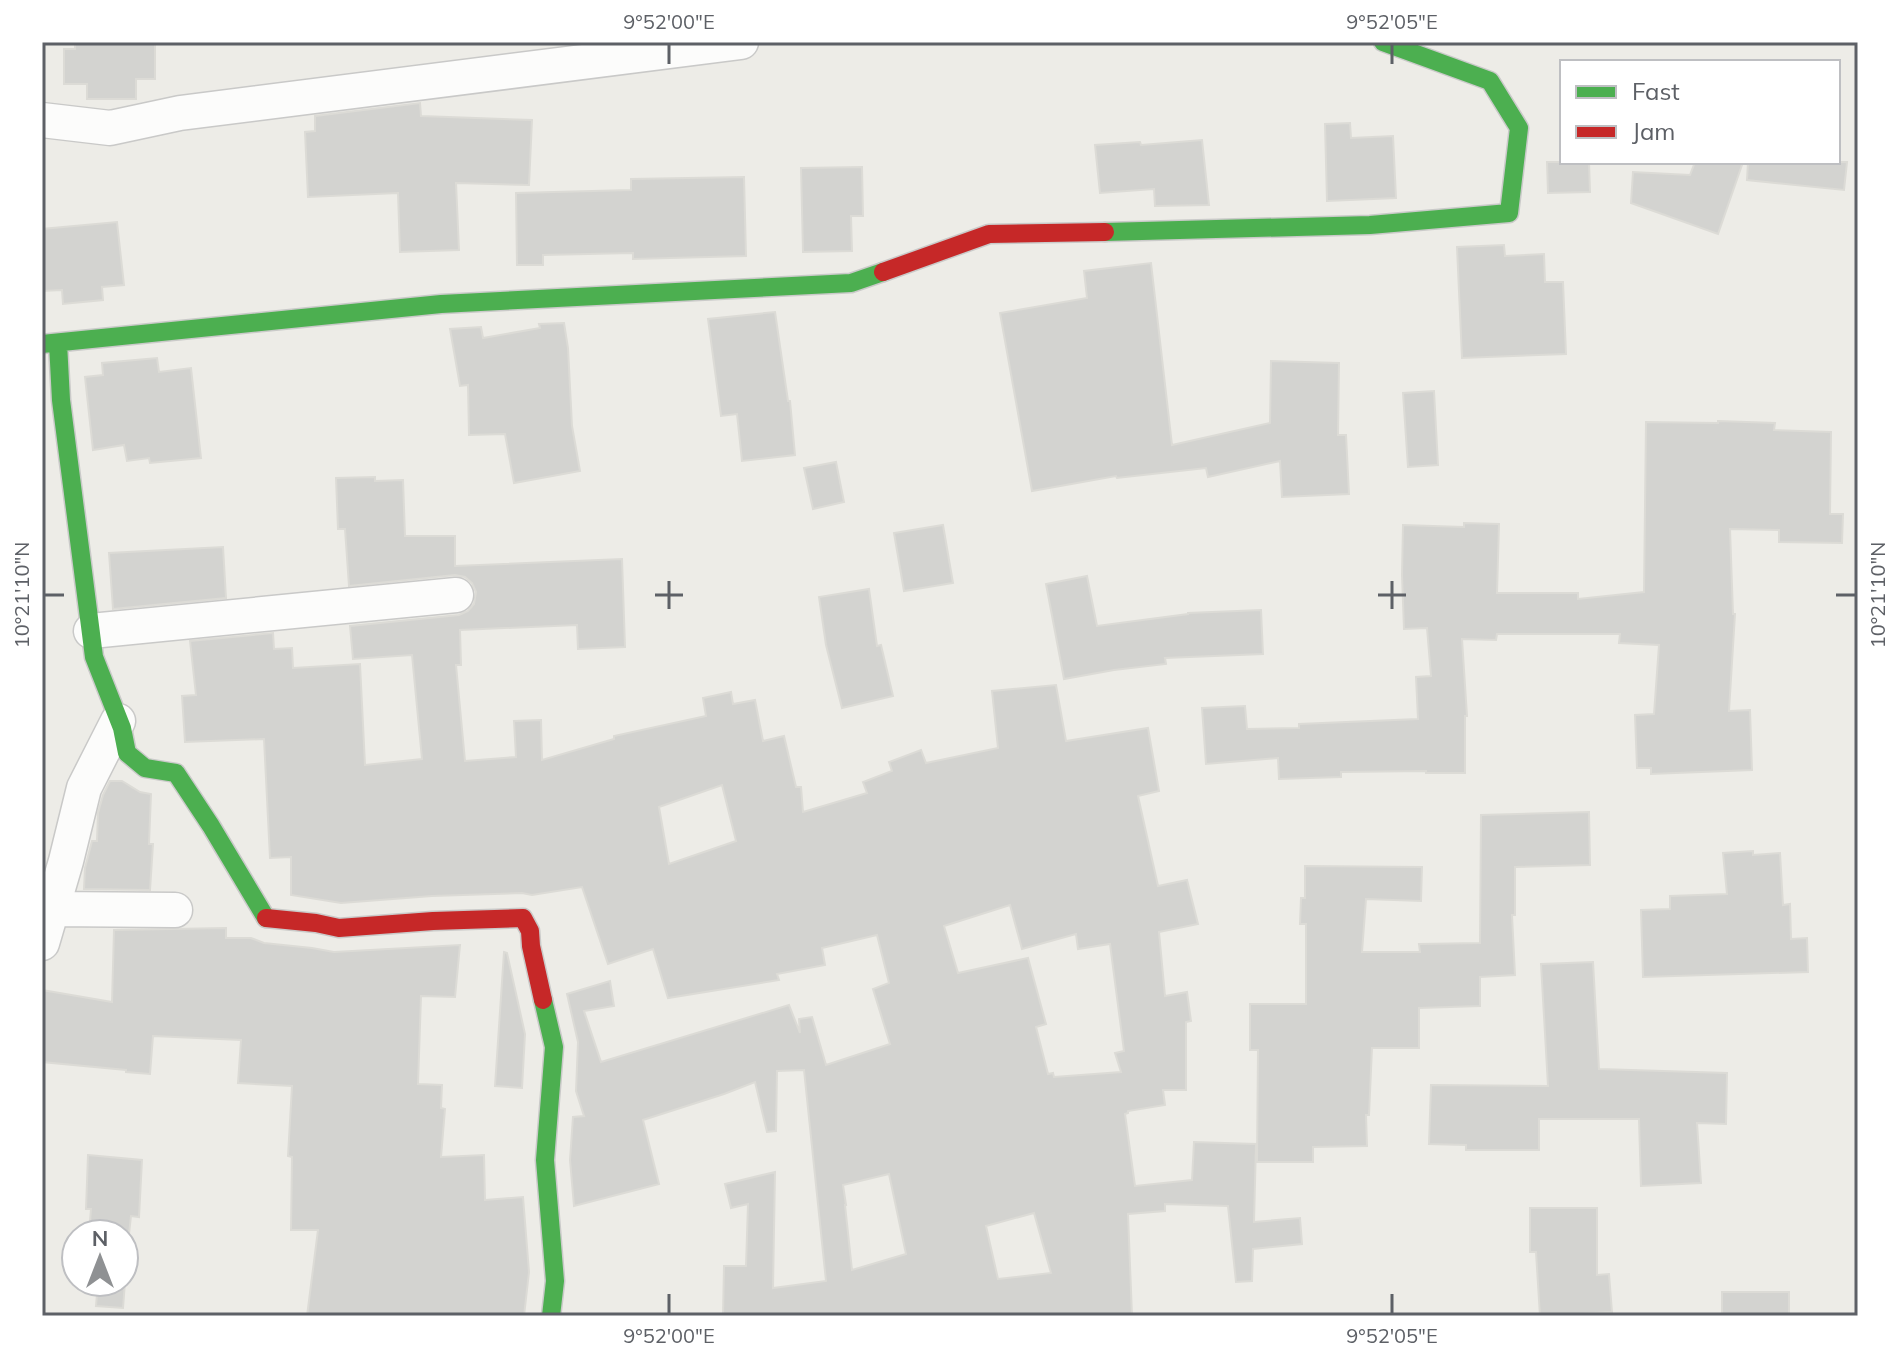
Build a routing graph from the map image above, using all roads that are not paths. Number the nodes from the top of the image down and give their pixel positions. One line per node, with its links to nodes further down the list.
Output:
1 (741, 42): 3 (street)
2 (1383, 42): 4 (street)
3 (42, 120)
4 (50, 344): 6 (street)
5 (456, 595): 6 (street)
6 (91, 631): 7 (street)
7 (118, 721): 8 (street); 11 (street)
8 (51, 909): 9 (street); 10 (street)
9 (175, 910)
10 (42, 943)
11 (551, 1316)

